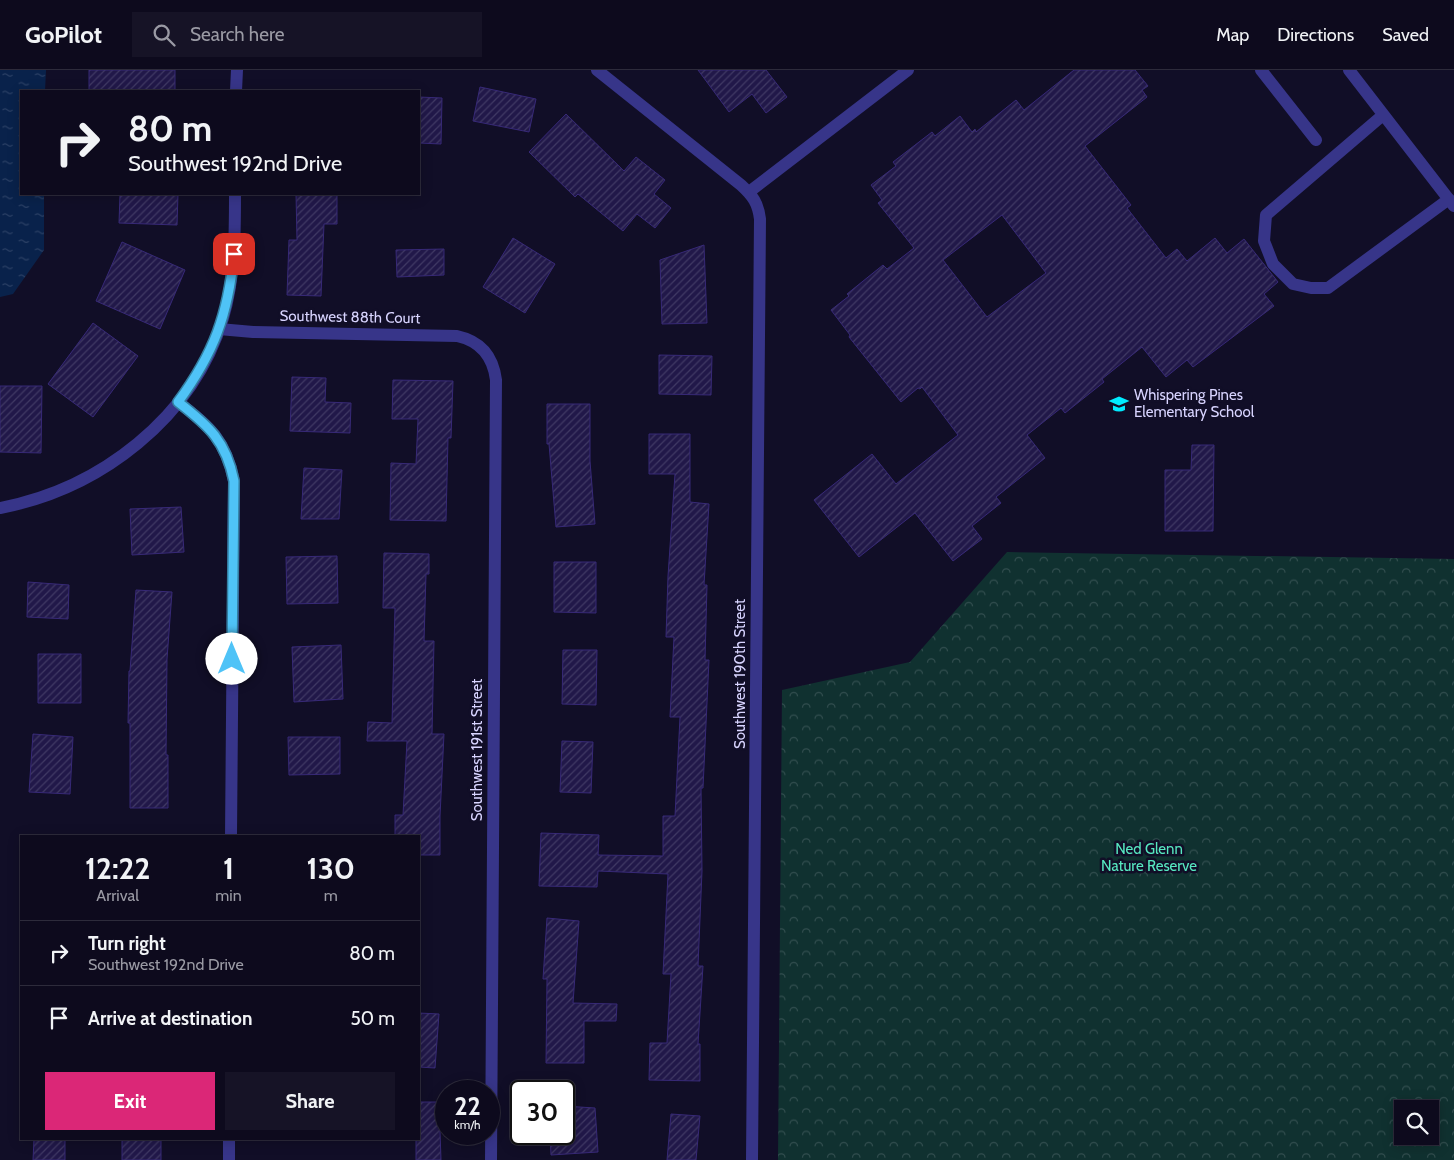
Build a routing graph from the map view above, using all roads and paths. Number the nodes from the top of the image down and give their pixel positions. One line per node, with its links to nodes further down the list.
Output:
1 (237, 70): 6 (street)
2 (598, 70): 9 (street)
3 (908, 70): 9 (street)
4 (1262, 70): 8 (street)
5 (1349, 70): 7 (street)
6 (236, 90)
7 (1383, 114): 11 (street); 11 (street)
8 (1316, 140)
9 (748, 192): 20 (street, Southwest 190th Street)
10 (235, 195): 12 (street)
11 (1451, 203)
12 (219, 329): 13 (street, Southwest 88th Court); 14 (street)
13 (478, 345): 19 (street, Southwest 191st Street)
14 (178, 402): 15 (street); 16 (street)
15 (0, 508)
16 (231, 835)
17 (230, 1140): 18 (street)
18 (229, 1160)
19 (491, 1160)
20 (752, 1160)

